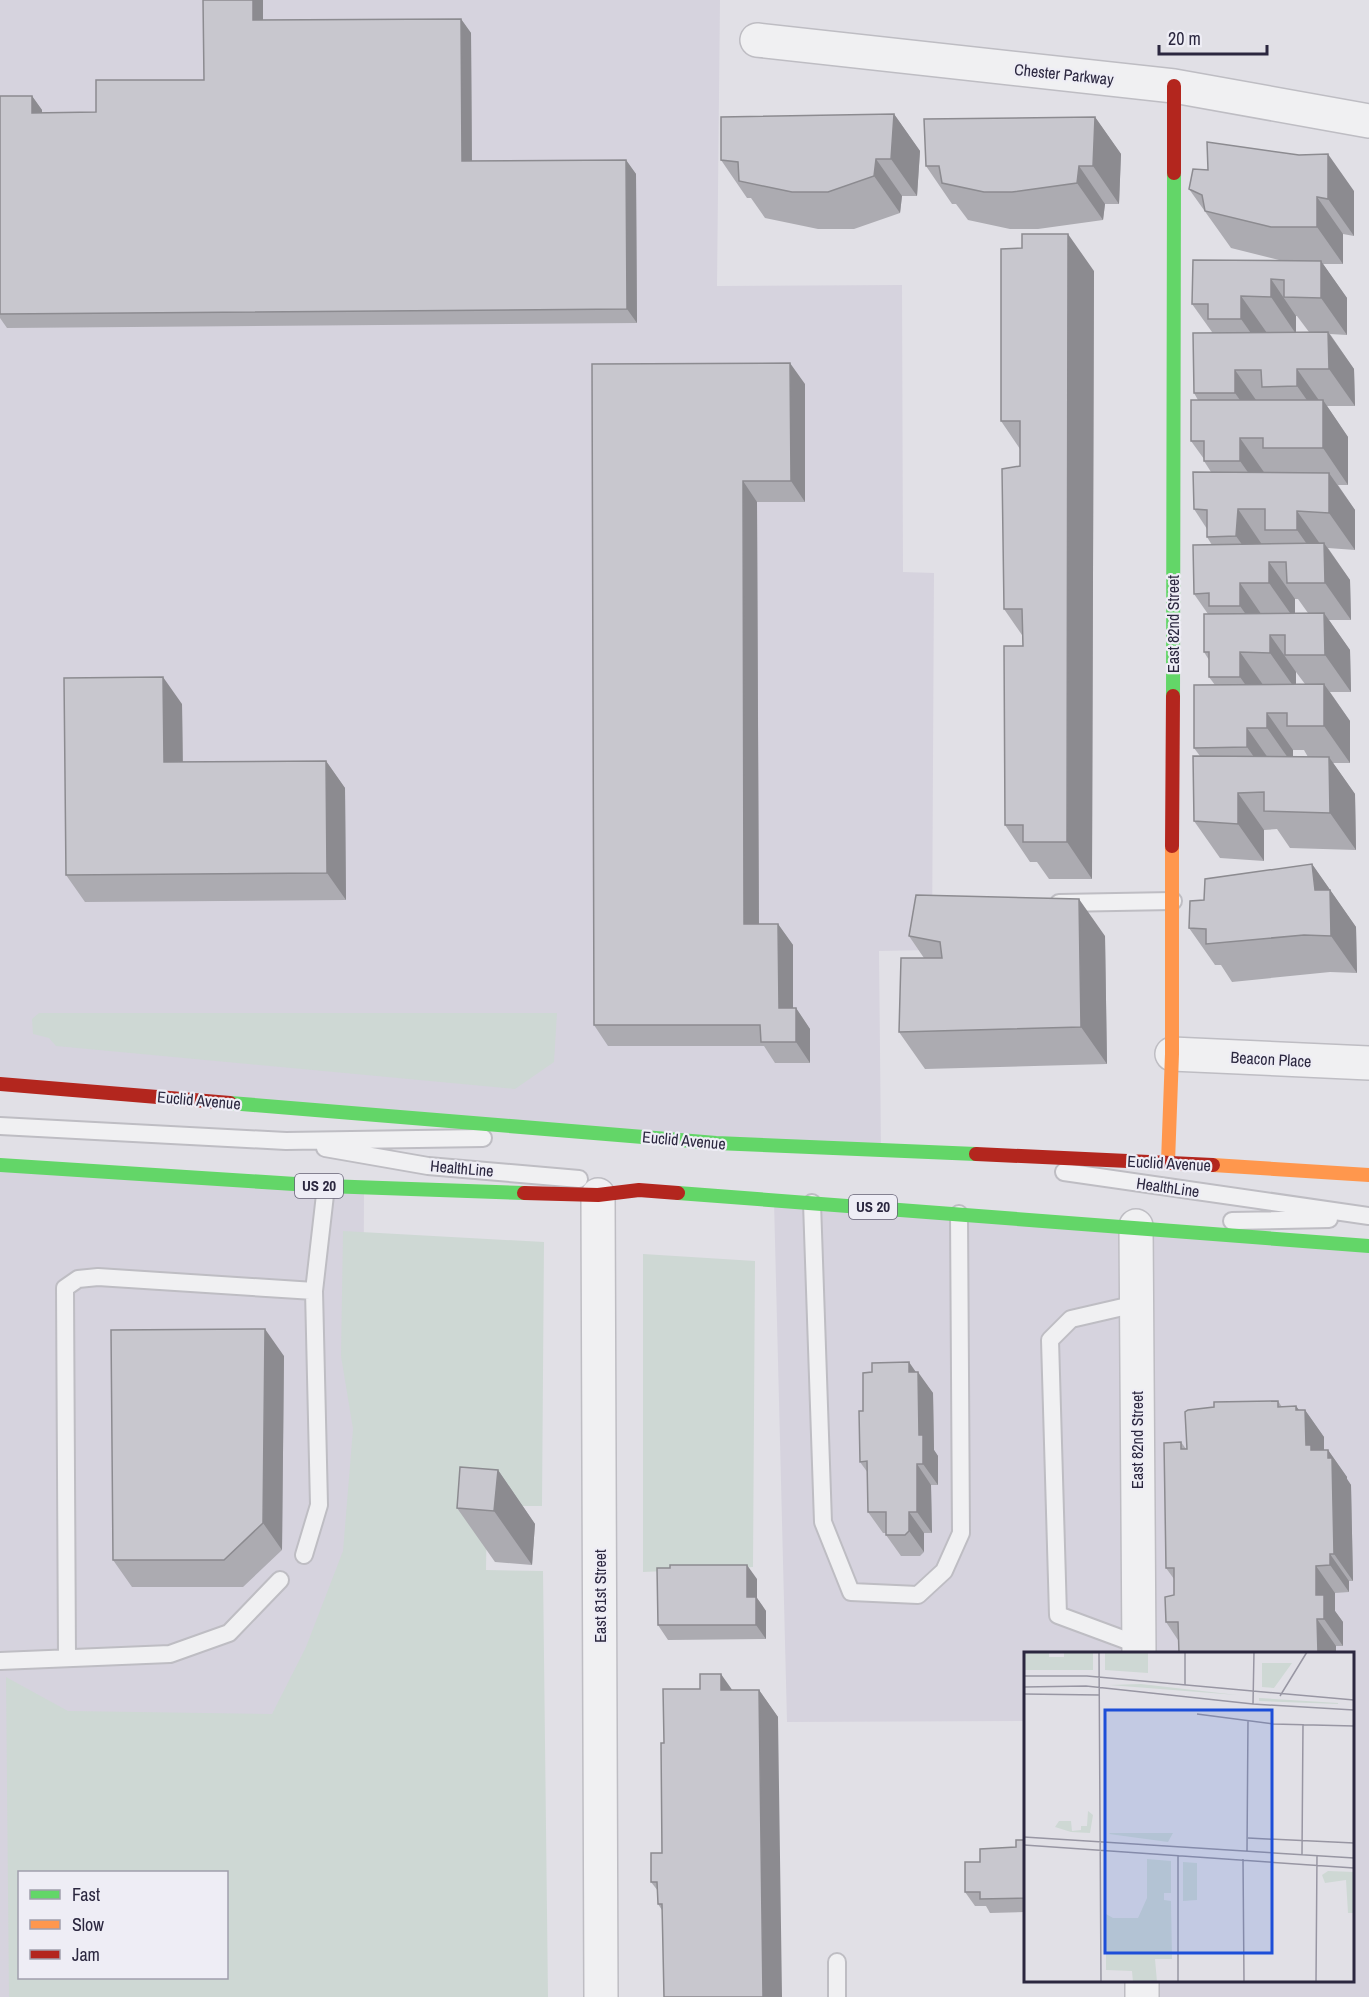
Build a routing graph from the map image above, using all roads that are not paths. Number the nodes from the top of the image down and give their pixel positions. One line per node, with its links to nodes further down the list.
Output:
1 (757, 40): 2 (street, Chester Parkway)
2 (1174, 86): 3 (street, Chester Parkway); 4 (main road, East 82nd Street)
3 (1369, 121)
4 (1173, 902): 5 (lane); 6 (main road, East 82nd Street)
5 (1037, 903)
6 (1172, 1054): 7 (street, Beacon Place); 13 (main road, East 82nd Street)
7 (1369, 1063)
8 (0, 1084): 10 (main road, Euclid Avenue)
9 (0, 1126): 11 (lane, HealthLine)
10 (634, 1136): 11 (lane, HealthLine); 12 (main road, Euclid Avenue)
11 (286, 1141): 17 (lane, HealthLine)
12 (932, 1152): 13 (main road, Euclid Avenue); 21 (lane, HealthLine)
13 (1168, 1162): 15 (main road, Euclid Avenue)
14 (0, 1165): 16 (main road, US 20)
15 (1369, 1175)
16 (326, 1186): 18 (main road, US 20); 24 (lane)
17 (639, 1190): 18 (main road, US 20); 19 (main road, US 20)
18 (598, 1194): 32 (street, East 81st Street)
19 (812, 1203): 20 (main road, US 20); 20 (lane)
20 (959, 1214): 22 (main road, US 20)
21 (1369, 1217): 22 (lane, HealthLine)
22 (1122, 1226): 23 (main road, US 20); 25 (street, East 82nd Street)
23 (1369, 1246)
24 (314, 1291): 26 (lane); 29 (lane)
25 (1136, 1304): 28 (street, East 82nd Street); 28 (lane)
26 (304, 1555)
27 (280, 1580): 29 (lane)
28 (1139, 1649)
29 (67, 1658): 30 (lane)
30 (0, 1661)
31 (837, 1962): 33 (lane)
32 (601, 1997)
33 (837, 1997)

